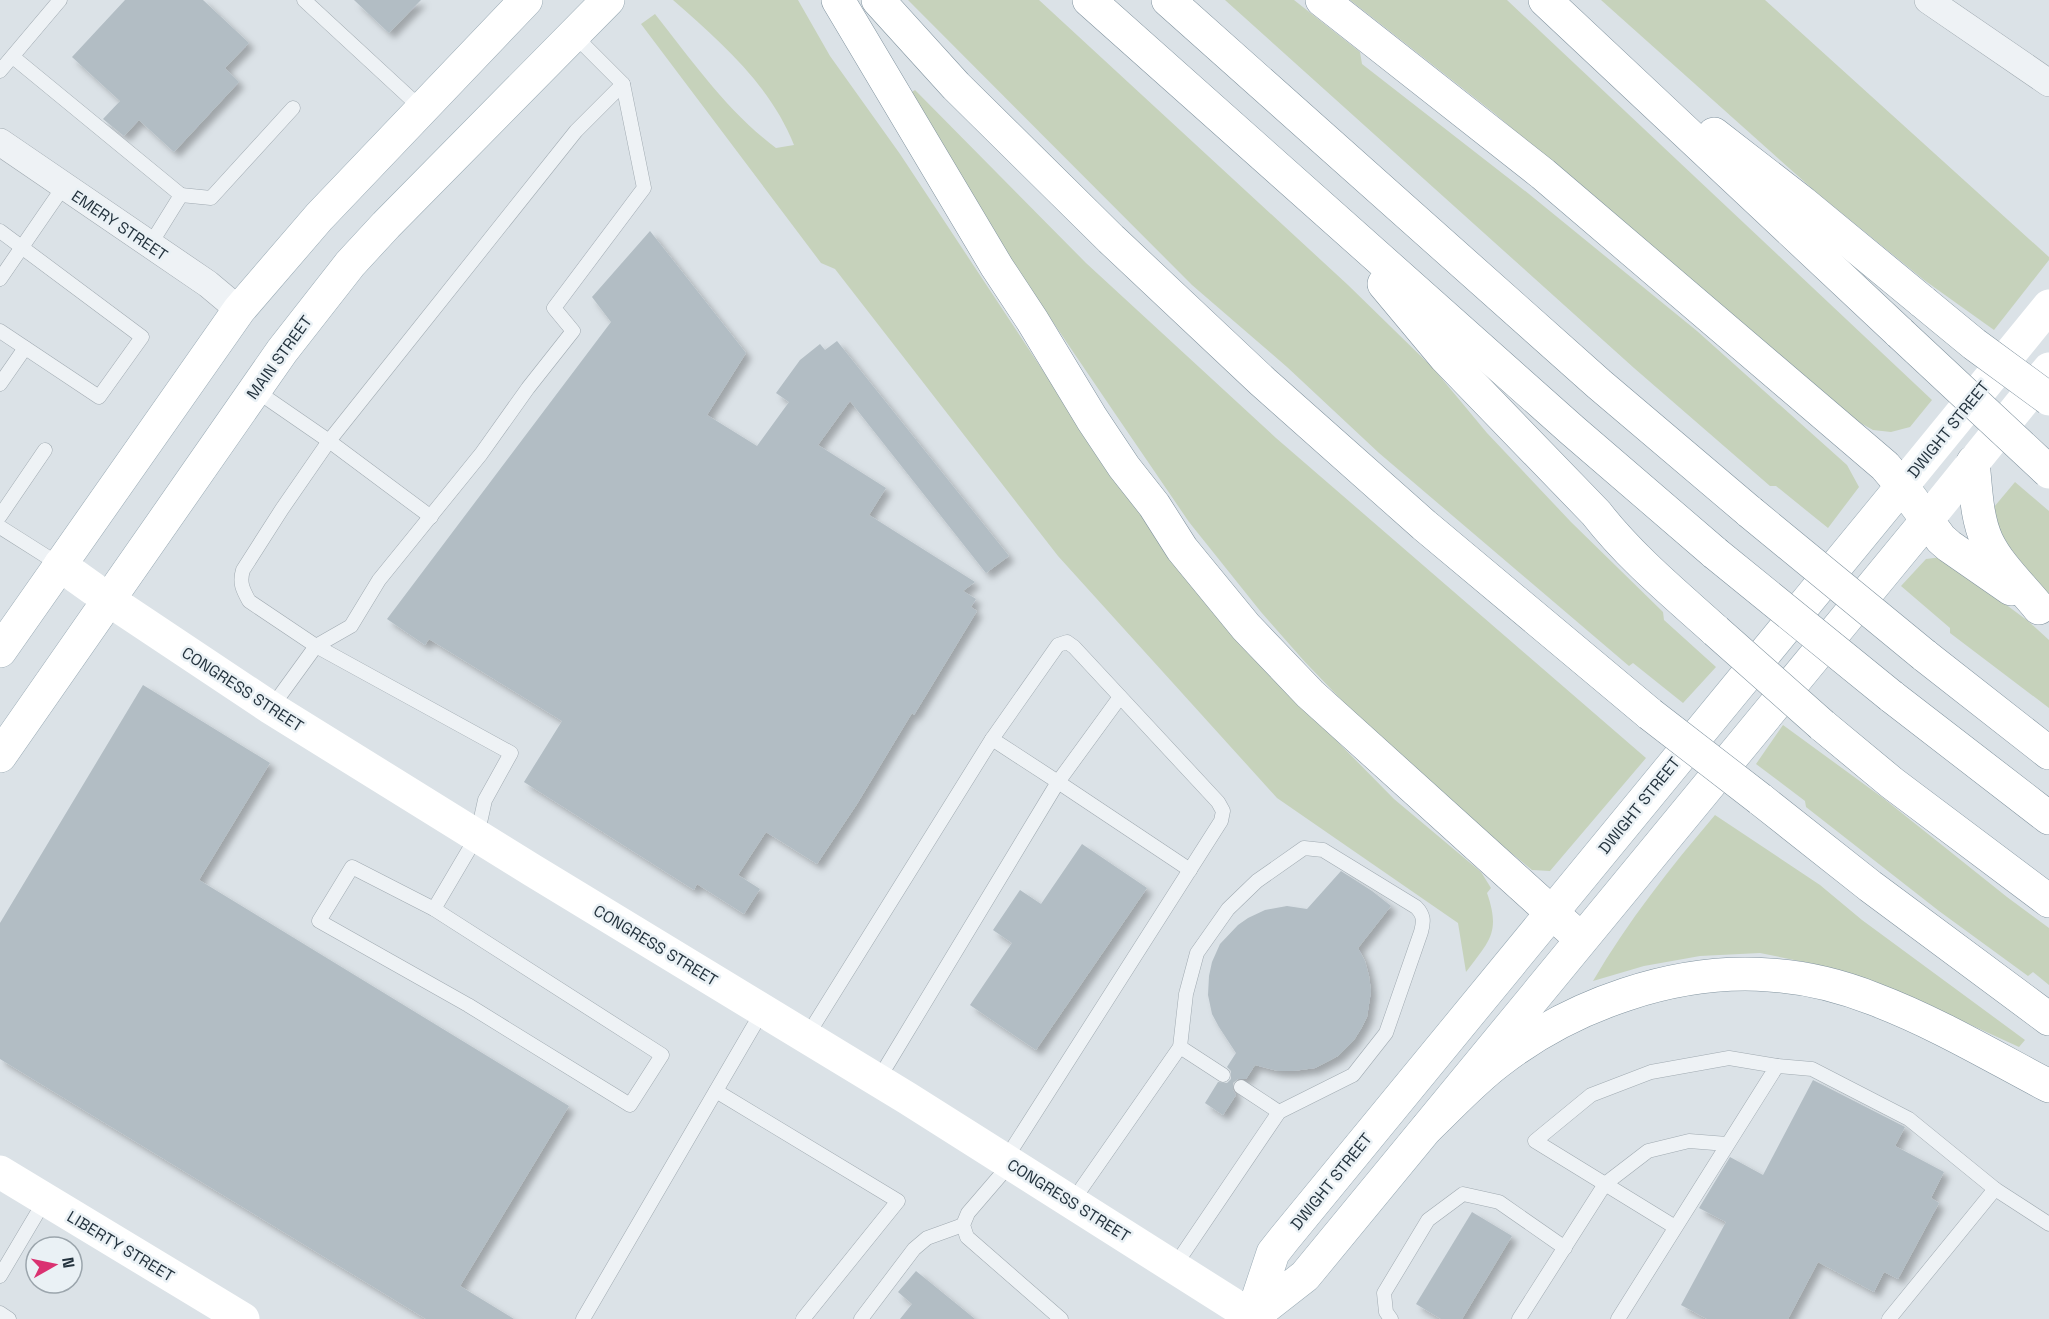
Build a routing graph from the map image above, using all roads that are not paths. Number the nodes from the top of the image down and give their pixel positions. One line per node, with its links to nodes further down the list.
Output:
1 (60, 0): 13 (lane)
2 (304, 0): 18 (lane)
3 (526, 0): 18 (main road)
4 (608, 0): 12 (main road, MAIN STREET)
5 (838, 0): 60 (main road)
6 (878, 0): 63 (main road, bridge)
7 (1089, 0): 22 (main road)
8 (1168, 0): 52 (main road, bridge)
9 (1322, 0): 39 (main road)
10 (1928, 0): 15 (street)
11 (1554, 9): 34 (main road, bridge); 38 (main road, bridge)
12 (574, 35): 16 (lane); 33 (main road, MAIN STREET)
13 (13, 57): 14 (lane); 21 (lane)
14 (0, 71)
15 (2049, 83)
16 (623, 84): 35 (lane); 41 (lane)
17 (293, 108): 21 (lane)
18 (422, 109): 28 (main road)
19 (0, 142): 20 (street, EMERY STREET)
20 (64, 186): 24 (street, EMERY STREET); 25 (lane)
21 (182, 195): 24 (lane)
22 (1327, 212): 55 (main road, bridge); 58 (main road, bridge)
23 (0, 231): 25 (lane)
24 (150, 245): 28 (street, EMERY STREET)
25 (23, 247): 26 (lane); 30 (lane)
26 (0, 279)
27 (2049, 306): 39 (main road, DWIGHT STREET)
28 (239, 310): 44 (main road)
29 (0, 331): 30 (lane)
30 (25, 348): 32 (lane)
31 (2049, 369): 37 (main road)
32 (0, 384)
33 (255, 390): 35 (lane); 45 (main road, MAIN STREET)
34 (2049, 399)
35 (329, 441): 41 (lane); 47 (lane)
36 (45, 450): 40 (lane)
37 (1973, 462): 42 (main road); 46 (main road)
38 (2049, 471)
39 (1902, 486): 42 (main road); 60 (main road, DWIGHT STREET)
40 (0, 516)
41 (431, 517): 47 (lane)
42 (1927, 520): 46 (main road); 61 (main road)
43 (0, 527): 44 (lane)
44 (60, 565): 45 (main road, CONGRESS STREET); 48 (main road)
45 (109, 600): 50 (main road, CONGRESS STREET); 53 (main road, MAIN STREET)
46 (2044, 612)
47 (316, 645): 50 (lane); 56 (lane)
48 (0, 651)
49 (1120, 697): 51 (lane); 54 (lane); 57 (lane)
50 (271, 708): 56 (main road, CONGRESS STREET)
51 (992, 739): 54 (lane); 64 (lane)
52 (2049, 753)
53 (0, 756)
54 (1058, 782): 57 (lane); 68 (lane)
55 (2049, 818)
56 (477, 836): 59 (lane); 62 (main road, CONGRESS STREET)
57 (1190, 870): 75 (lane)
58 (2049, 901)
59 (434, 909): 59 (lane)
60 (1552, 912): 61 (main road); 88 (main road, DWIGHT STREET)
61 (1581, 939): 73 (main road)
62 (763, 1010): 64 (main road, CONGRESS STREET); 71 (lane)
63 (2049, 1019)
64 (807, 1036): 68 (main road, CONGRESS STREET)
65 (1180, 1047): 67 (lane); 72 (lane); 80 (lane)
66 (1777, 1066): 74 (lane); 77 (lane); 78 (lane)
67 (1223, 1075)
68 (878, 1080): 75 (main road, CONGRESS STREET)
69 (2049, 1086): 73 (main road)
70 (1241, 1087): 72 (lane)
71 (717, 1091): 91 (lane); 92 (lane)
72 (1279, 1112): 85 (lane)
73 (1428, 1127): 88 (main road)
74 (1727, 1144): 77 (lane); 83 (lane)
75 (1008, 1161): 80 (main road, CONGRESS STREET); 82 (lane)
76 (0, 1172): 79 (main road, LIBERTY STREET)
77 (1605, 1184): 83 (lane); 84 (lane)
78 (1995, 1189): 81 (lane); 98 (lane)
79 (45, 1200): 86 (lane); 90 (main road, LIBERTY STREET)
80 (1072, 1202): 85 (main road, CONGRESS STREET)
81 (2049, 1224)
82 (963, 1225): 93 (lane); 94 (lane)
83 (1675, 1227): 97 (lane)
84 (1565, 1248): 95 (lane); 96 (lane)
85 (1174, 1267): 88 (main road, CONGRESS STREET)
86 (0, 1276)
87 (0, 1313): 89 (lane)
88 (1253, 1318)
89 (9, 1319)
90 (243, 1319)
91 (584, 1319)
92 (803, 1319)
93 (861, 1319)
94 (1061, 1319)
95 (1391, 1319)
96 (1519, 1319)
97 (1617, 1319)
98 (1889, 1319)

